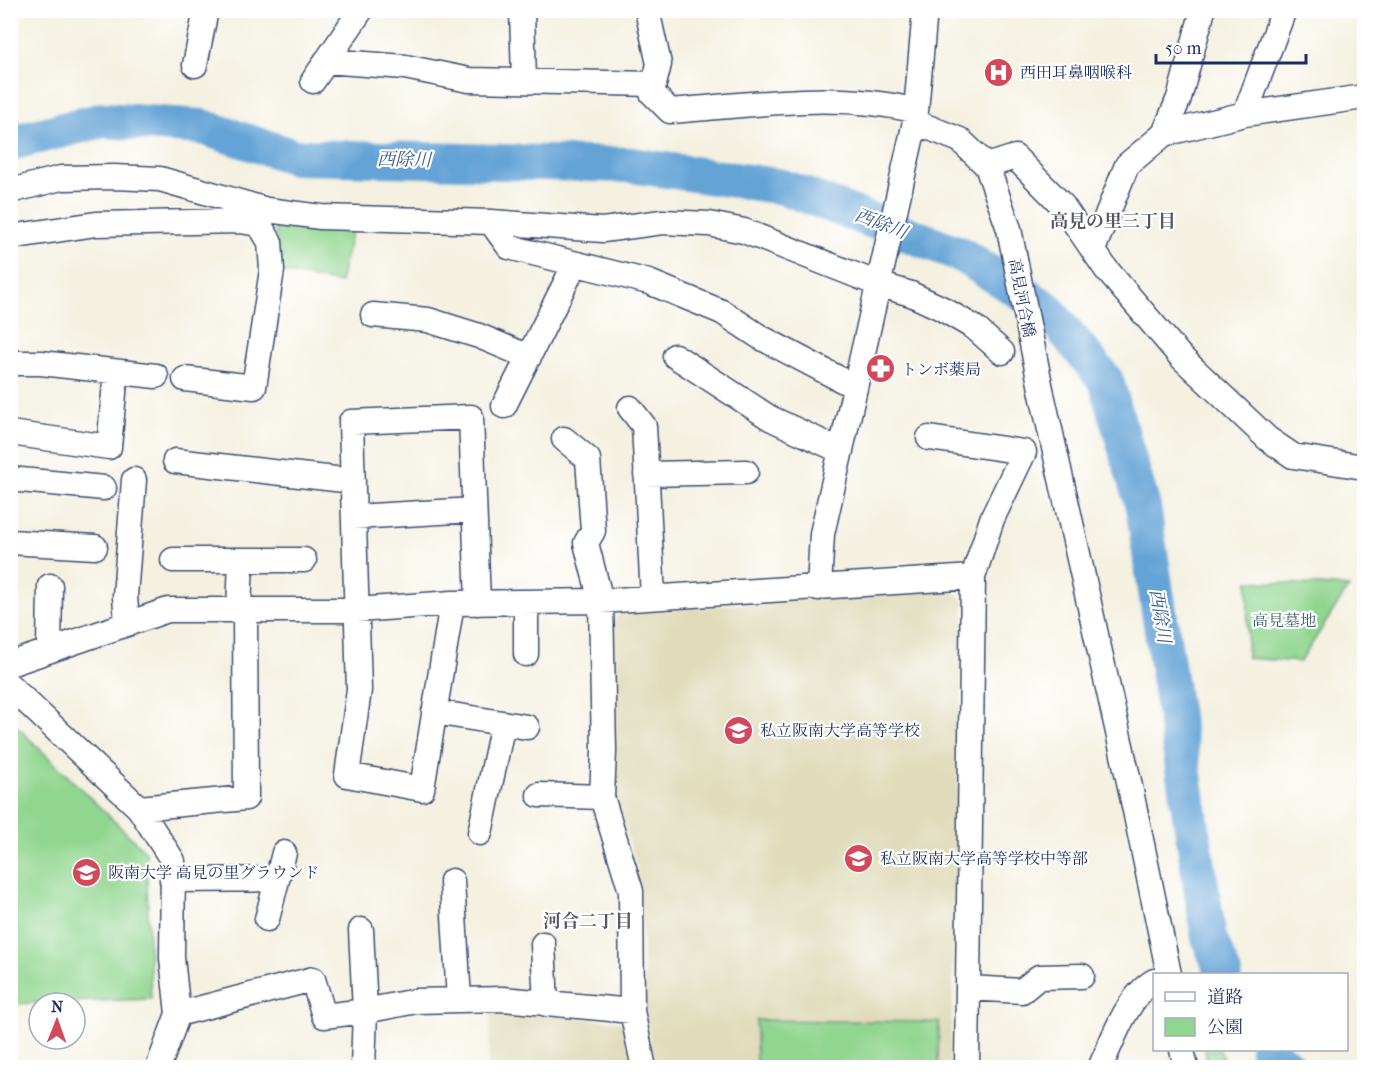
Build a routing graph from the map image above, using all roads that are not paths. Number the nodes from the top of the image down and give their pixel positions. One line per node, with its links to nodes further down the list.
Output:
1 (206, 10): 9 (street)
2 (361, 10): 8 (street)
3 (522, 10): 11 (street)
4 (647, 10): 12 (street)
5 (925, 10): 15 (street)
6 (1203, 10): 16 (street)
7 (1284, 10): 14 (street)
8 (326, 61): 10 (street); 11 (street)
9 (195, 65)
10 (313, 81)
11 (524, 81): 12 (street)
12 (654, 84): 15 (street)
13 (1365, 97): 14 (street)
14 (1245, 114): 16 (street)
15 (916, 116): 17 (street); 24 (street)
16 (1164, 134): 22 (street)
17 (987, 166): 22 (street); 84 (street, 高見河合橋)
18 (10, 191): 19 (street)
19 (263, 217): 20 (street); 21 (street); 32 (street)
20 (491, 222): 23 (street); 24 (street)
21 (10, 237)
22 (1093, 250): 41 (street)
23 (575, 264): 28 (street); 33 (street)
24 (879, 283): 26 (street); 33 (street)
25 (373, 315): 28 (street)
26 (1002, 351)
27 (675, 356): 39 (street)
28 (528, 357): 34 (street)
29 (10, 363): 30 (street)
30 (116, 372): 31 (street); 36 (street)
31 (156, 376)
32 (185, 379)
33 (855, 387): 39 (street)
34 (504, 406)
35 (630, 408): 43 (street)
36 (10, 433)
37 (564, 438): 59 (street)
38 (929, 438): 55 (street)
39 (841, 451): 57 (street)
40 (175, 462): 46 (street)
41 (1365, 467)
42 (746, 472): 43 (street)
43 (646, 474): 58 (street)
44 (10, 479): 47 (street)
45 (134, 480): 65 (street)
46 (353, 481): 48 (street); 49 (street)
47 (104, 488)
48 (474, 510): 49 (street); 62 (street)
49 (354, 517): 63 (street)
50 (10, 542): 51 (street)
51 (95, 547)
52 (173, 560): 53 (street)
53 (241, 560): 54 (street); 64 (street)
54 (304, 560)
55 (973, 578): 57 (street); 87 (street)
56 (50, 586): 66 (street)
57 (819, 588): 58 (street)
58 (653, 597): 59 (street)
59 (601, 601): 60 (street); 74 (street)
60 (526, 602): 62 (street); 67 (street)
61 (452, 603): 62 (street); 63 (street); 70 (street)
62 (478, 603)
63 (357, 610): 64 (street); 70 (street)
64 (242, 611): 65 (street); 75 (street)
65 (127, 622): 66 (street)
66 (49, 650): 68 (street)
67 (526, 654)
68 (10, 664)
69 (10, 686): 75 (street)
70 (434, 712): 71 (street)
71 (503, 723): 72 (street); 76 (street)
72 (527, 727)
73 (539, 795): 74 (street)
74 (602, 797): 91 (street)
75 (139, 808): 78 (street)
76 (480, 833)
77 (284, 853): 79 (street)
78 (172, 879): 79 (street); 92 (street)
79 (277, 879): 81 (street)
80 (452, 881): 88 (street)
81 (267, 919)
82 (361, 930): 90 (street)
83 (543, 944): 89 (street)
84 (1164, 973)
85 (1082, 976): 87 (street)
86 (1153, 982): 98 (street)
87 (968, 988): 97 (street)
88 (459, 1000): 89 (street); 90 (street)
89 (546, 1004): 91 (street)
90 (365, 1011): 92 (street); 95 (street)
91 (632, 1011): 96 (street)
92 (178, 1014): 94 (street)
93 (1182, 1051): 99 (street)
94 (158, 1068)
95 (363, 1068)
96 (644, 1068)
97 (967, 1068)
98 (1100, 1068)
99 (1186, 1068)

